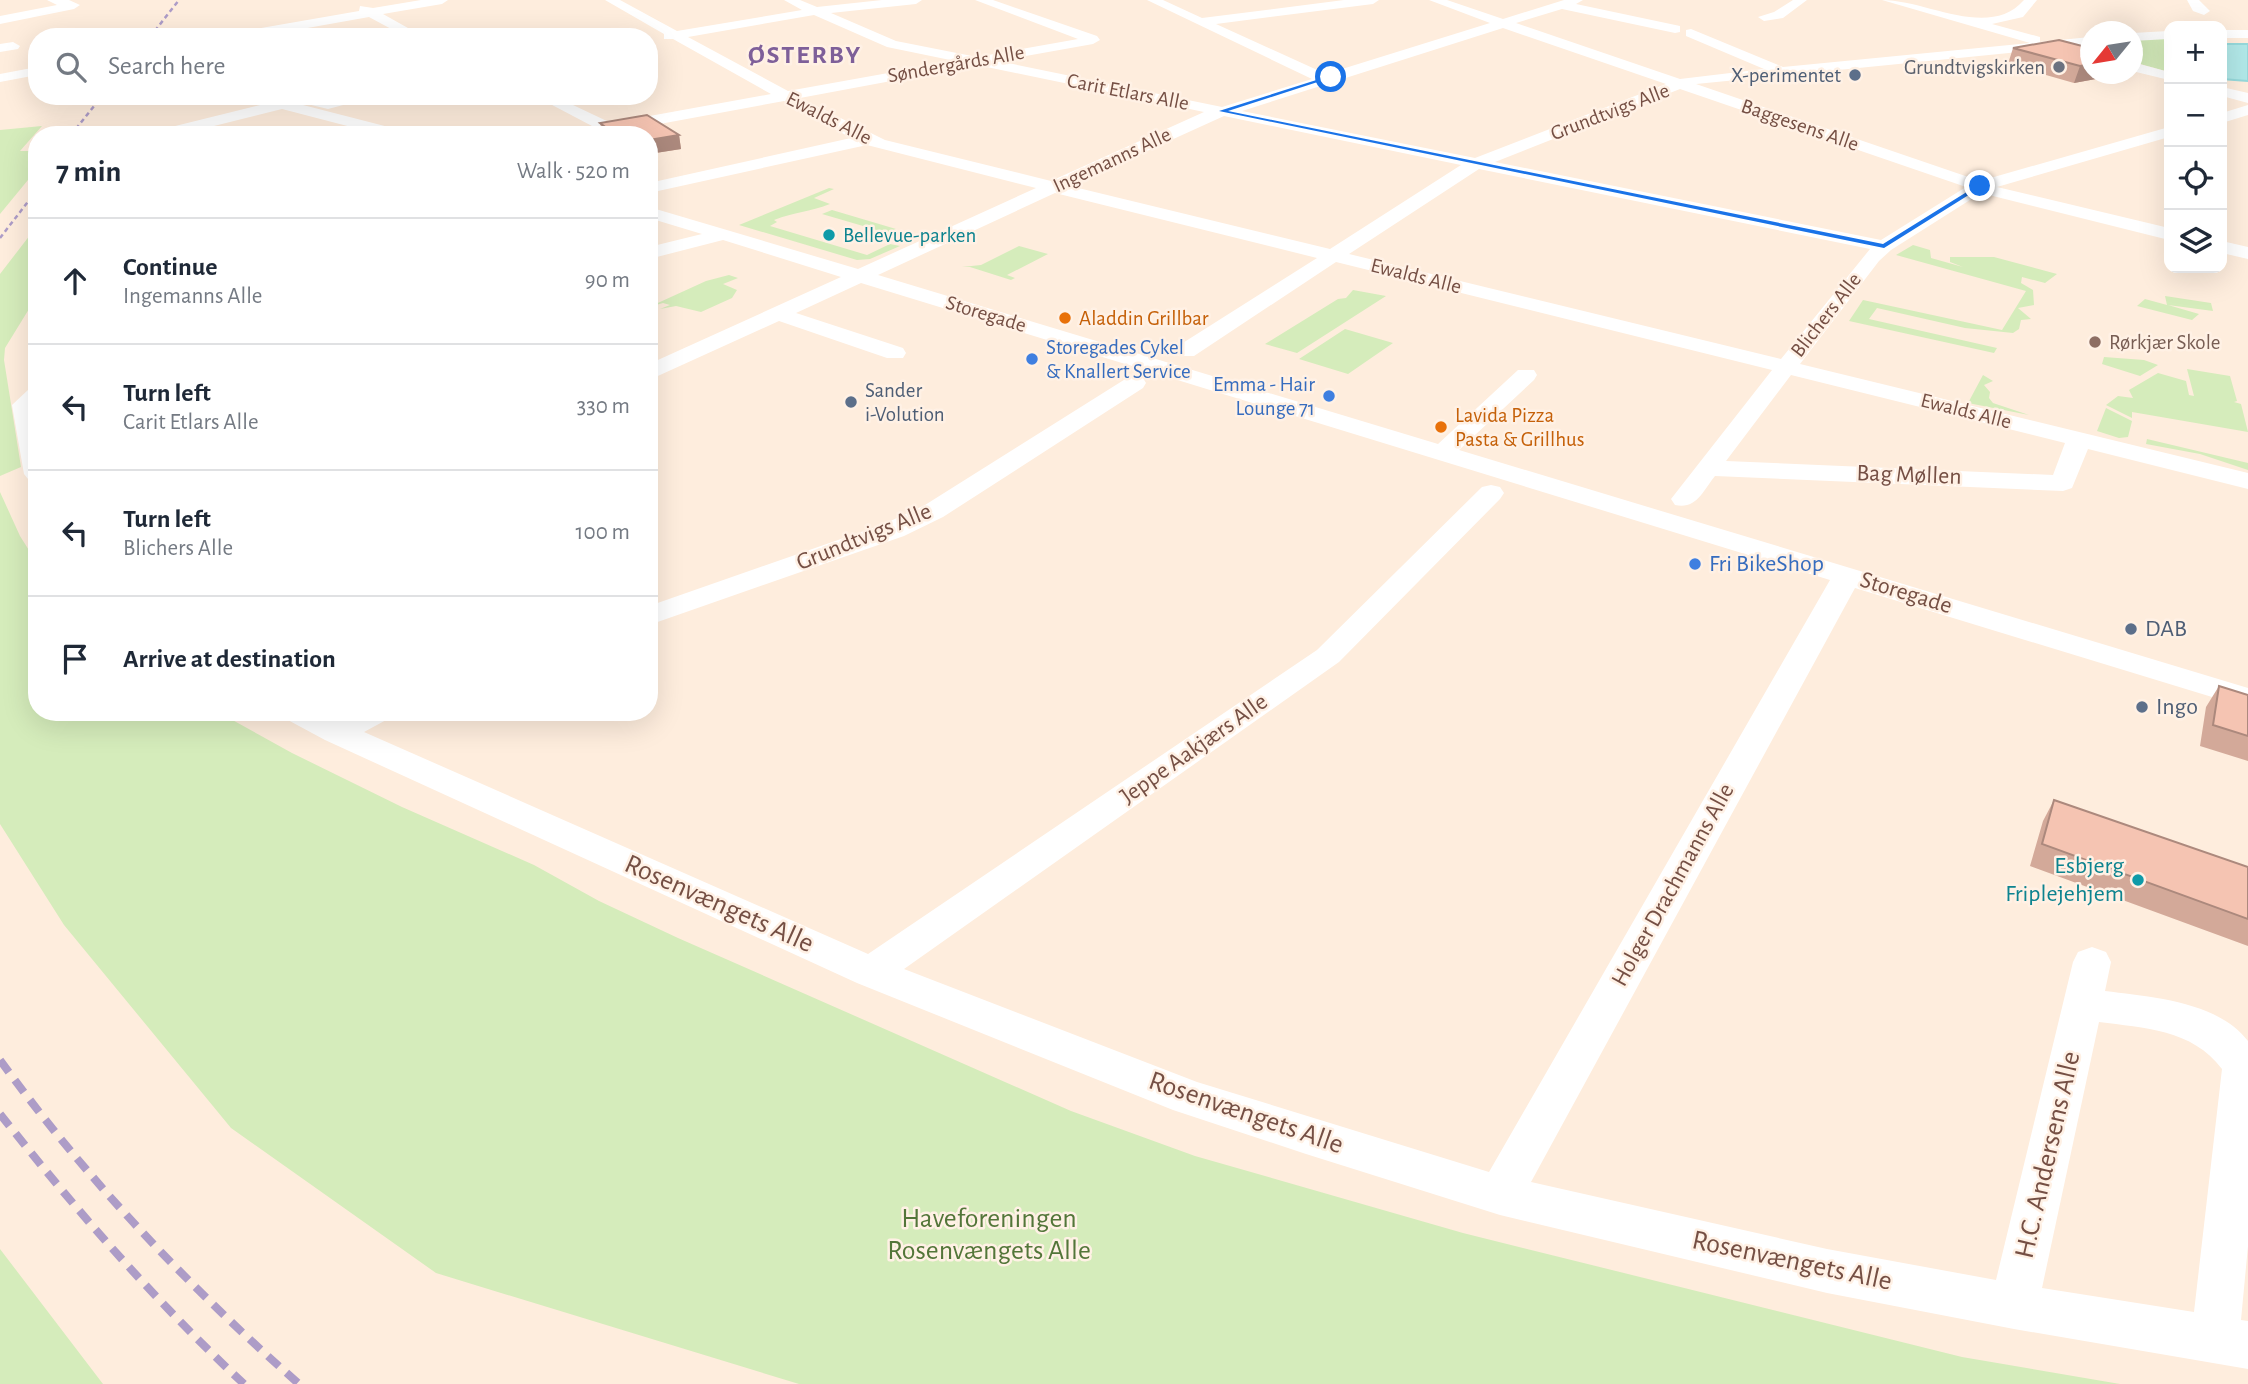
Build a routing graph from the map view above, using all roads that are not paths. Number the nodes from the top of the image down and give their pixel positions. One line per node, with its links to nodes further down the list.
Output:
1 (54, 0): 21 (street)
2 (442, 0): 19 (street)
3 (611, 0): 31 (street, Ewalds Alle)
4 (790, 0): 16 (street, Carit Etlars Alle)
5 (916, 0): 16 (street)
6 (981, 0): 38 (street, Søndergårds Alle)
7 (1153, 0): 22 (street)
8 (1373, 0): 22 (street)
9 (1435, 0): 23 (street, Baggesens Alle)
10 (1577, 0): 18 (street, Ingemanns Alle)
11 (1801, 0): 20 (street)
12 (1888, 0): 24 (street)
13 (2031, 0): 24 (street)
14 (2193, 0): 17 (street)
15 (353, 4): 19 (street)
16 (816, 11): 31 (street); 38 (street, Carit Etlars Alle)
17 (2204, 11)
18 (1561, 12): 23 (street, Ingemanns Alle); 27 (street)
19 (371, 13): 25 (street); 26 (street)
20 (1764, 17)
21 (0, 20)
22 (1200, 22): 44 (street)
23 (1504, 23): 44 (street, Ingemanns Alle); 45 (street, Baggesens Alle)
24 (1976, 24): 36 (street)
25 (285, 28)
26 (400, 28)
27 (1675, 29)
28 (1691, 33): 40 (street)
29 (2227, 34): 30 (street)
30 (2248, 34)
31 (674, 35): 34 (street); 47 (street, Ewalds Alle)
32 (2164, 35): 33 (street)
33 (2143, 36)
34 (658, 38)
35 (2080, 42): 36 (street, Grundtvigs Alle)
36 (2053, 45): 37 (street); 40 (street, Grundtvigs Alle)
37 (2080, 52)
38 (970, 61): 47 (street, Søndergårds Alle); 53 (street, Carit Etlars Alle)
39 (2143, 69): 42 (street)
40 (1783, 71): 45 (street, Grundtvigs Alle)
41 (28, 73): 43 (street)
42 (2164, 75)
43 (0, 78)
44 (1324, 79): 53 (street, Ingemanns Alle)
45 (1681, 84): 61 (street, Grundtvigs Alle); 63 (street, Baggesens Alle)
46 (2227, 92): 48 (street)
47 (785, 96): 58 (street, Søndergårds Alle); 60 (street, Ewalds Alle)
48 (2248, 98)
49 (268, 105): 55 (street)
50 (303, 105): 56 (street)
51 (561, 105): 57 (street)
52 (2248, 110): 54 (street)
53 (1221, 111): 61 (street, Carit Etlars Alle); 64 (street, Ingemanns Alle)
54 (2227, 116)
55 (190, 126)
56 (372, 126)
57 (604, 126)
58 (619, 126)
59 (2164, 133): 63 (street, Blichers Alle)
60 (866, 140): 62 (street); 64 (street, Ewalds Alle)
61 (1476, 163): 68 (street, Carit Etlars Alle); 72 (street, Grundtvigs Alle)
62 (658, 186)
63 (1980, 186): 66 (street, Baggesens Alle); 68 (street, Blichers Alle)
64 (1054, 187): 72 (street, Ewalds Alle); 73 (street, Ingemanns Alle)
65 (658, 215): 67 (street, Storegade)
66 (2164, 233)
67 (727, 234): 70 (street); 73 (street, Storegade)
68 (1884, 246): 77 (street, Blichers Alle)
69 (2227, 248): 71 (street)
70 (658, 251)
71 (2248, 253)
72 (1334, 256): 75 (street, Grundtvigs Alle); 77 (street, Ewalds Alle)
73 (861, 276): 74 (street, Ingemanns Alle); 84 (street, Storegade)
74 (779, 314): 76 (street); 78 (street, Ingemanns Alle)
75 (1186, 351)
76 (895, 353)
77 (1785, 367): 83 (street, Ewalds Alle); 85 (street, Blichers Alle)
78 (658, 369)
79 (1526, 375): 84 (street)
80 (1135, 383): 90 (street, Grundtvigs Alle)
81 (28, 402): 82 (street)
82 (28, 426)
83 (2079, 439): 85 (street, Bag Møllen); 86 (street, Ewalds Alle)
84 (1443, 452): 89 (street, Storegade)
85 (1708, 468): 88 (street, Blichers Alle)
86 (2248, 481)
87 (1491, 493): 96 (street, Jeppe Aakjærs Alle)
88 (1684, 499)
89 (1847, 576): 91 (street, Storegade); 98 (street, Holger Drachmanns Alle)
90 (658, 613)
91 (2248, 698)
92 (314, 721): 94 (street, Rosenvængets Alle)
93 (360, 721): 94 (street)
94 (337, 733): 96 (street, Rosenvængets Alle)
95 (2092, 962): 97 (street, H.C. Andersens Alle)
96 (871, 972): 98 (street, Rosenvængets Alle)
97 (2082, 1004): 99 (street, H.C. Andersens Alle); 100 (street)
98 (1500, 1195): 99 (street, Rosenvængets Alle)
99 (2014, 1306): 100 (street, Rosenvængets Alle)
100 (2232, 1343)

